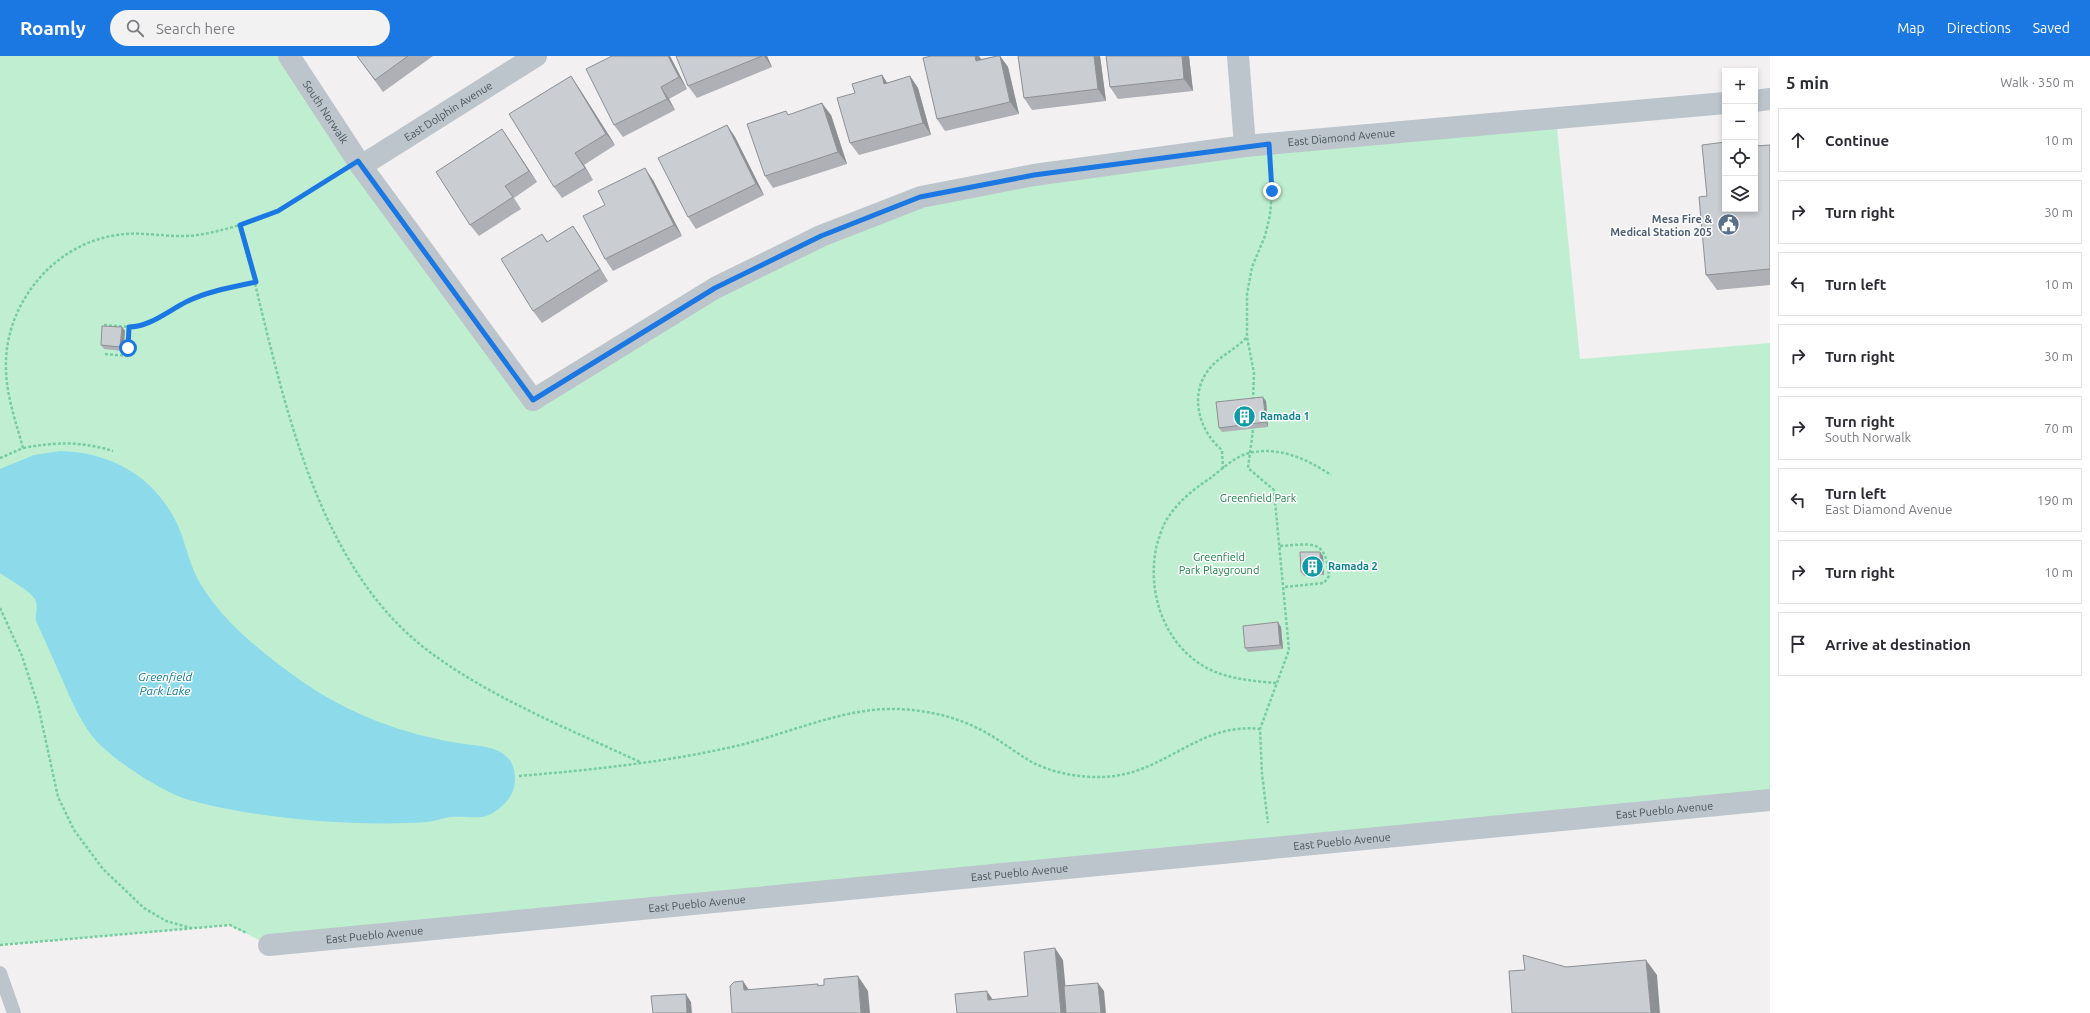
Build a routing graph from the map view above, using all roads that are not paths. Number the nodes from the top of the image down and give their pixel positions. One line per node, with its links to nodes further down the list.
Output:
1 (289, 56): 8 (street, South Norwalk)
2 (536, 56): 8 (street, East Dolphin Avenue)
3 (1238, 56): 7 (street)
4 (1770, 99): 5 (street)
5 (1758, 100)
6 (1722, 103): 7 (street, East Diamond Avenue)
7 (1245, 146): 9 (street, East Diamond Avenue)
8 (359, 163): 9 (street, South Norwalk)
9 (533, 400)
10 (1770, 800): 11 (street, East Pueblo Avenue)
11 (269, 945)
12 (0, 973): 13 (lane)
13 (14, 1013)

